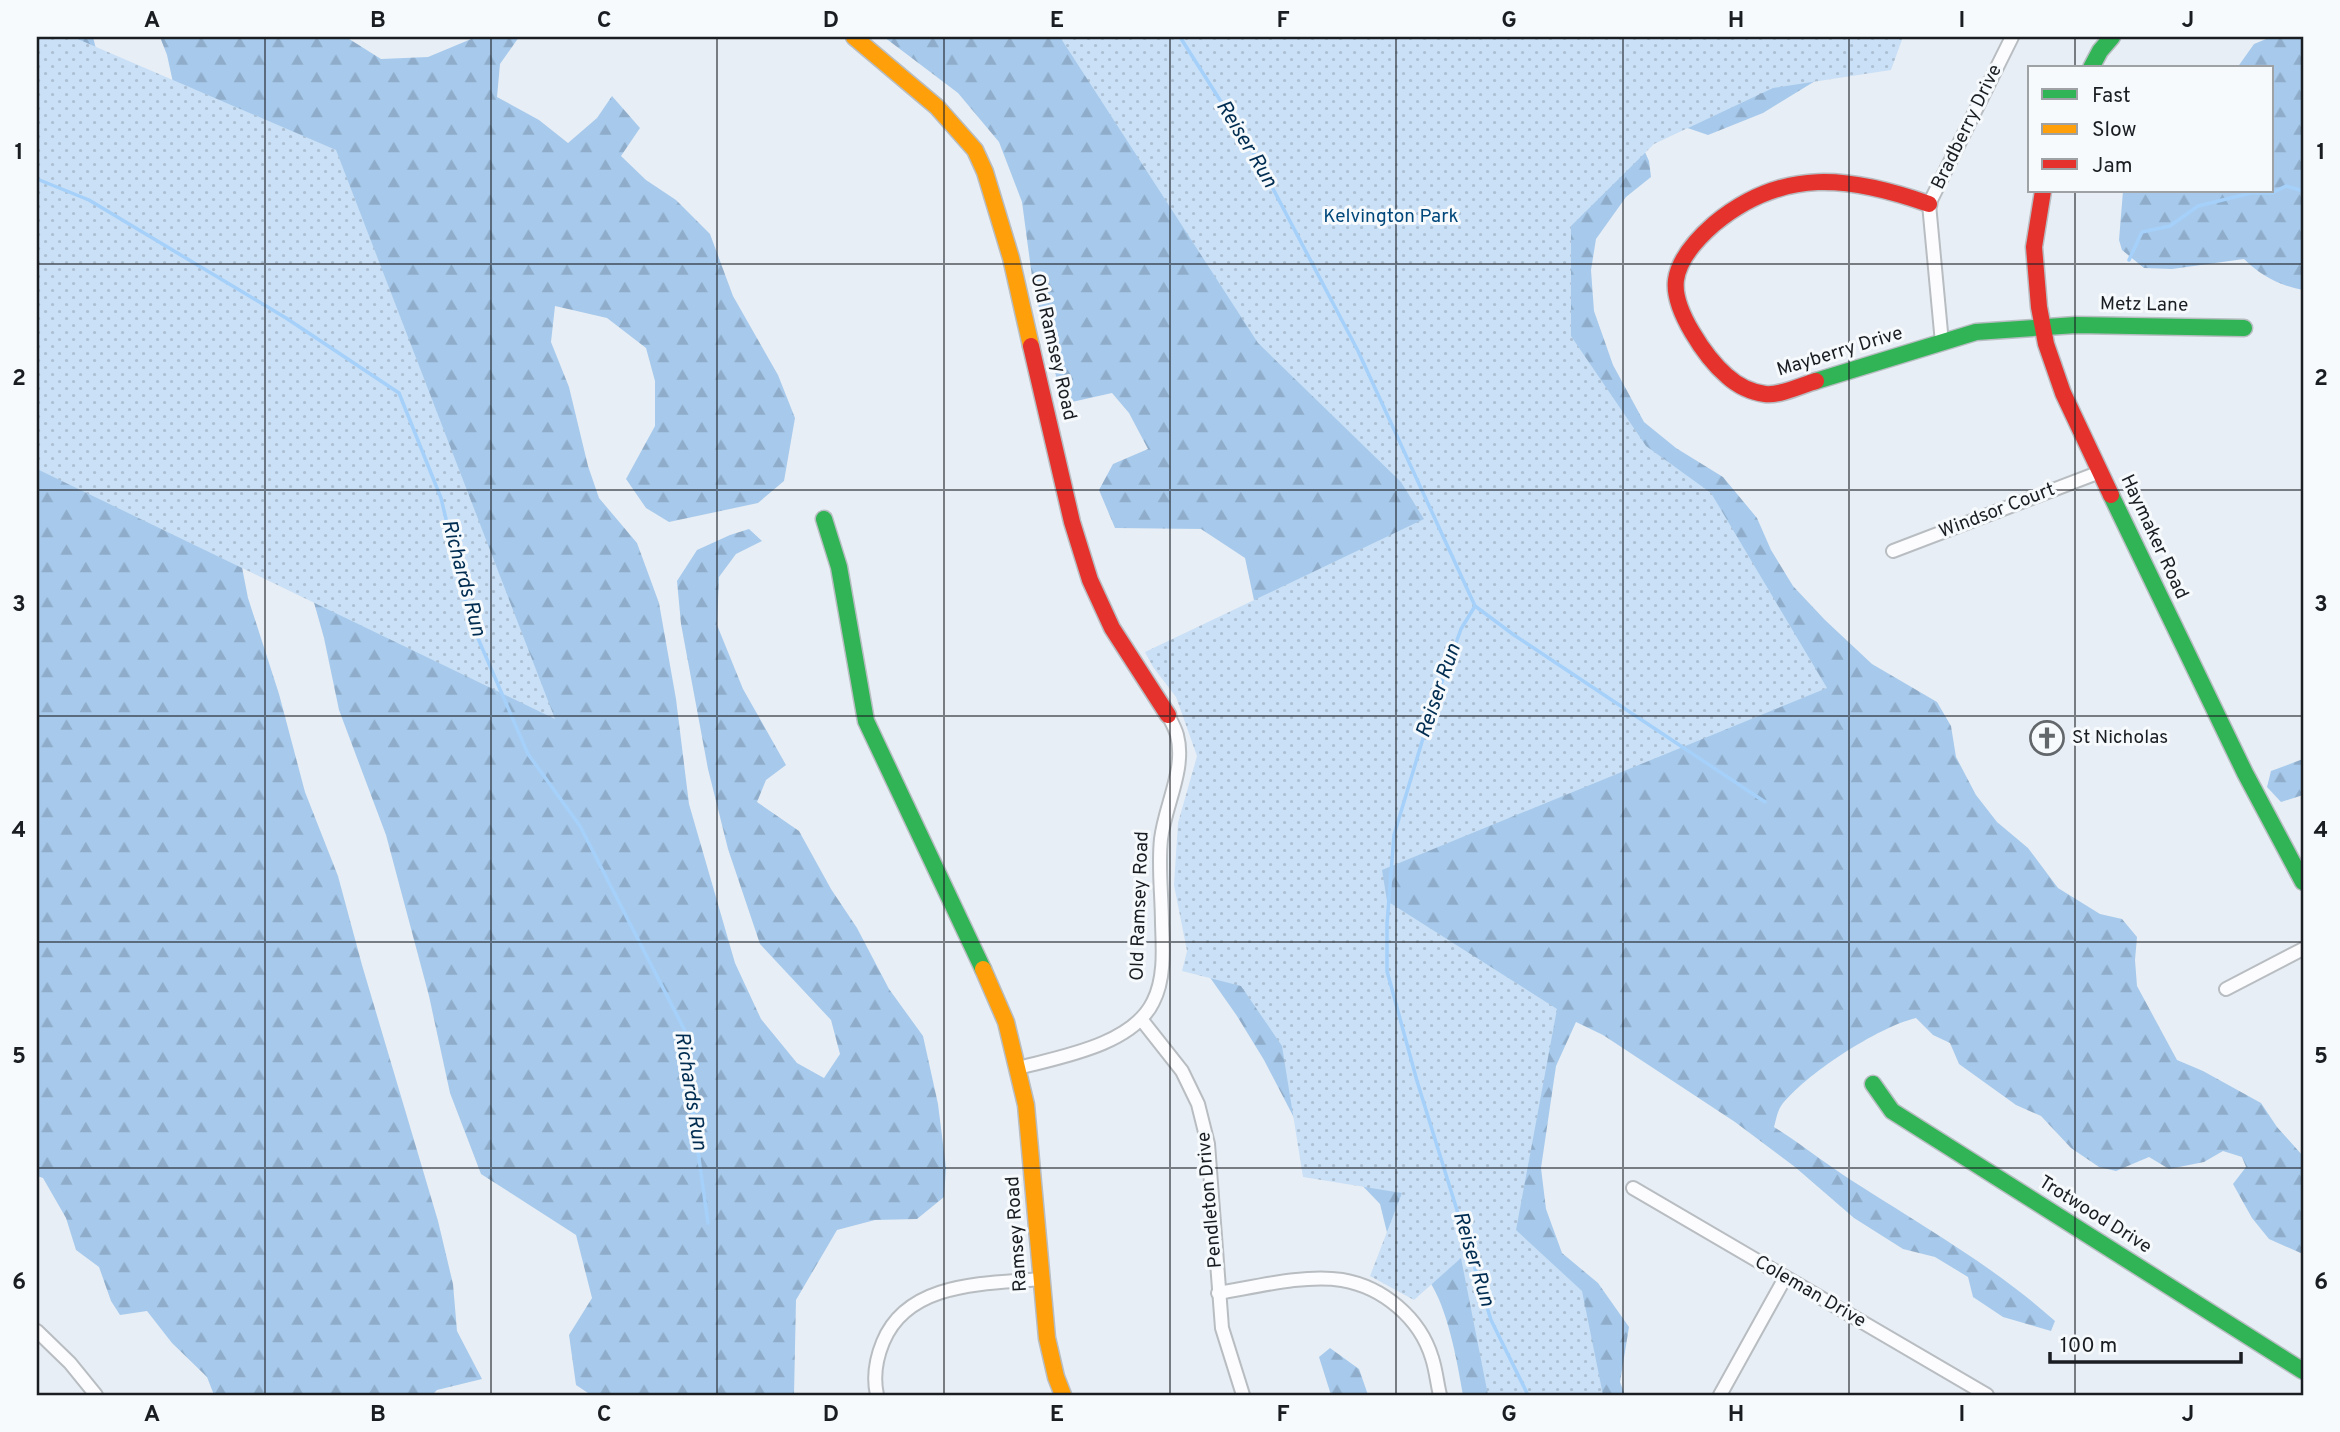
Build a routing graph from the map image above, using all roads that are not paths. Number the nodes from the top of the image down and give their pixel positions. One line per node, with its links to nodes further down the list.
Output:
1 (854, 37): 13 (street, Old Ramsey Road)
2 (2012, 37): 6 (street, Bradberry Drive)
3 (2112, 37): 4 (street)
4 (2092, 66)
5 (2043, 192): 7 (street, Haymaker Road)
6 (1929, 204): 9 (street, Bradberry Drive); 9 (street, Mayberry Drive)
7 (2042, 324): 8 (street, Metz Lane); 9 (street, Mayberry Drive); 10 (street, Haymaker Road)
8 (2244, 328)
9 (1942, 343)
10 (2100, 472): 12 (street, Windsor Court); 14 (street, Haymaker Road)
11 (824, 519): 18 (street)
12 (1893, 551)
13 (1168, 715): 17 (street, Old Ramsey Road)
14 (2303, 882)
15 (2303, 949): 16 (street)
16 (2226, 989)
17 (1141, 1019): 18 (street, Old Ramsey Road); 23 (street, Pendleton Drive)
18 (1018, 1068): 22 (street, Ramsey Road)
19 (1873, 1084): 25 (street, Trotwood Drive)
20 (1633, 1188): 21 (street, Coleman Drive)
21 (1786, 1278): 31 (street); 32 (street, Coleman Drive)
22 (1041, 1279): 27 (street); 28 (street, Ramsey Road)
23 (1218, 1293): 29 (street, Pendleton Drive); 30 (street)
24 (37, 1331): 26 (street)
25 (2303, 1371)
26 (96, 1395)
27 (877, 1395)
28 (1063, 1395)
29 (1243, 1395)
30 (1440, 1395)
31 (1720, 1395)
32 (1987, 1395)

